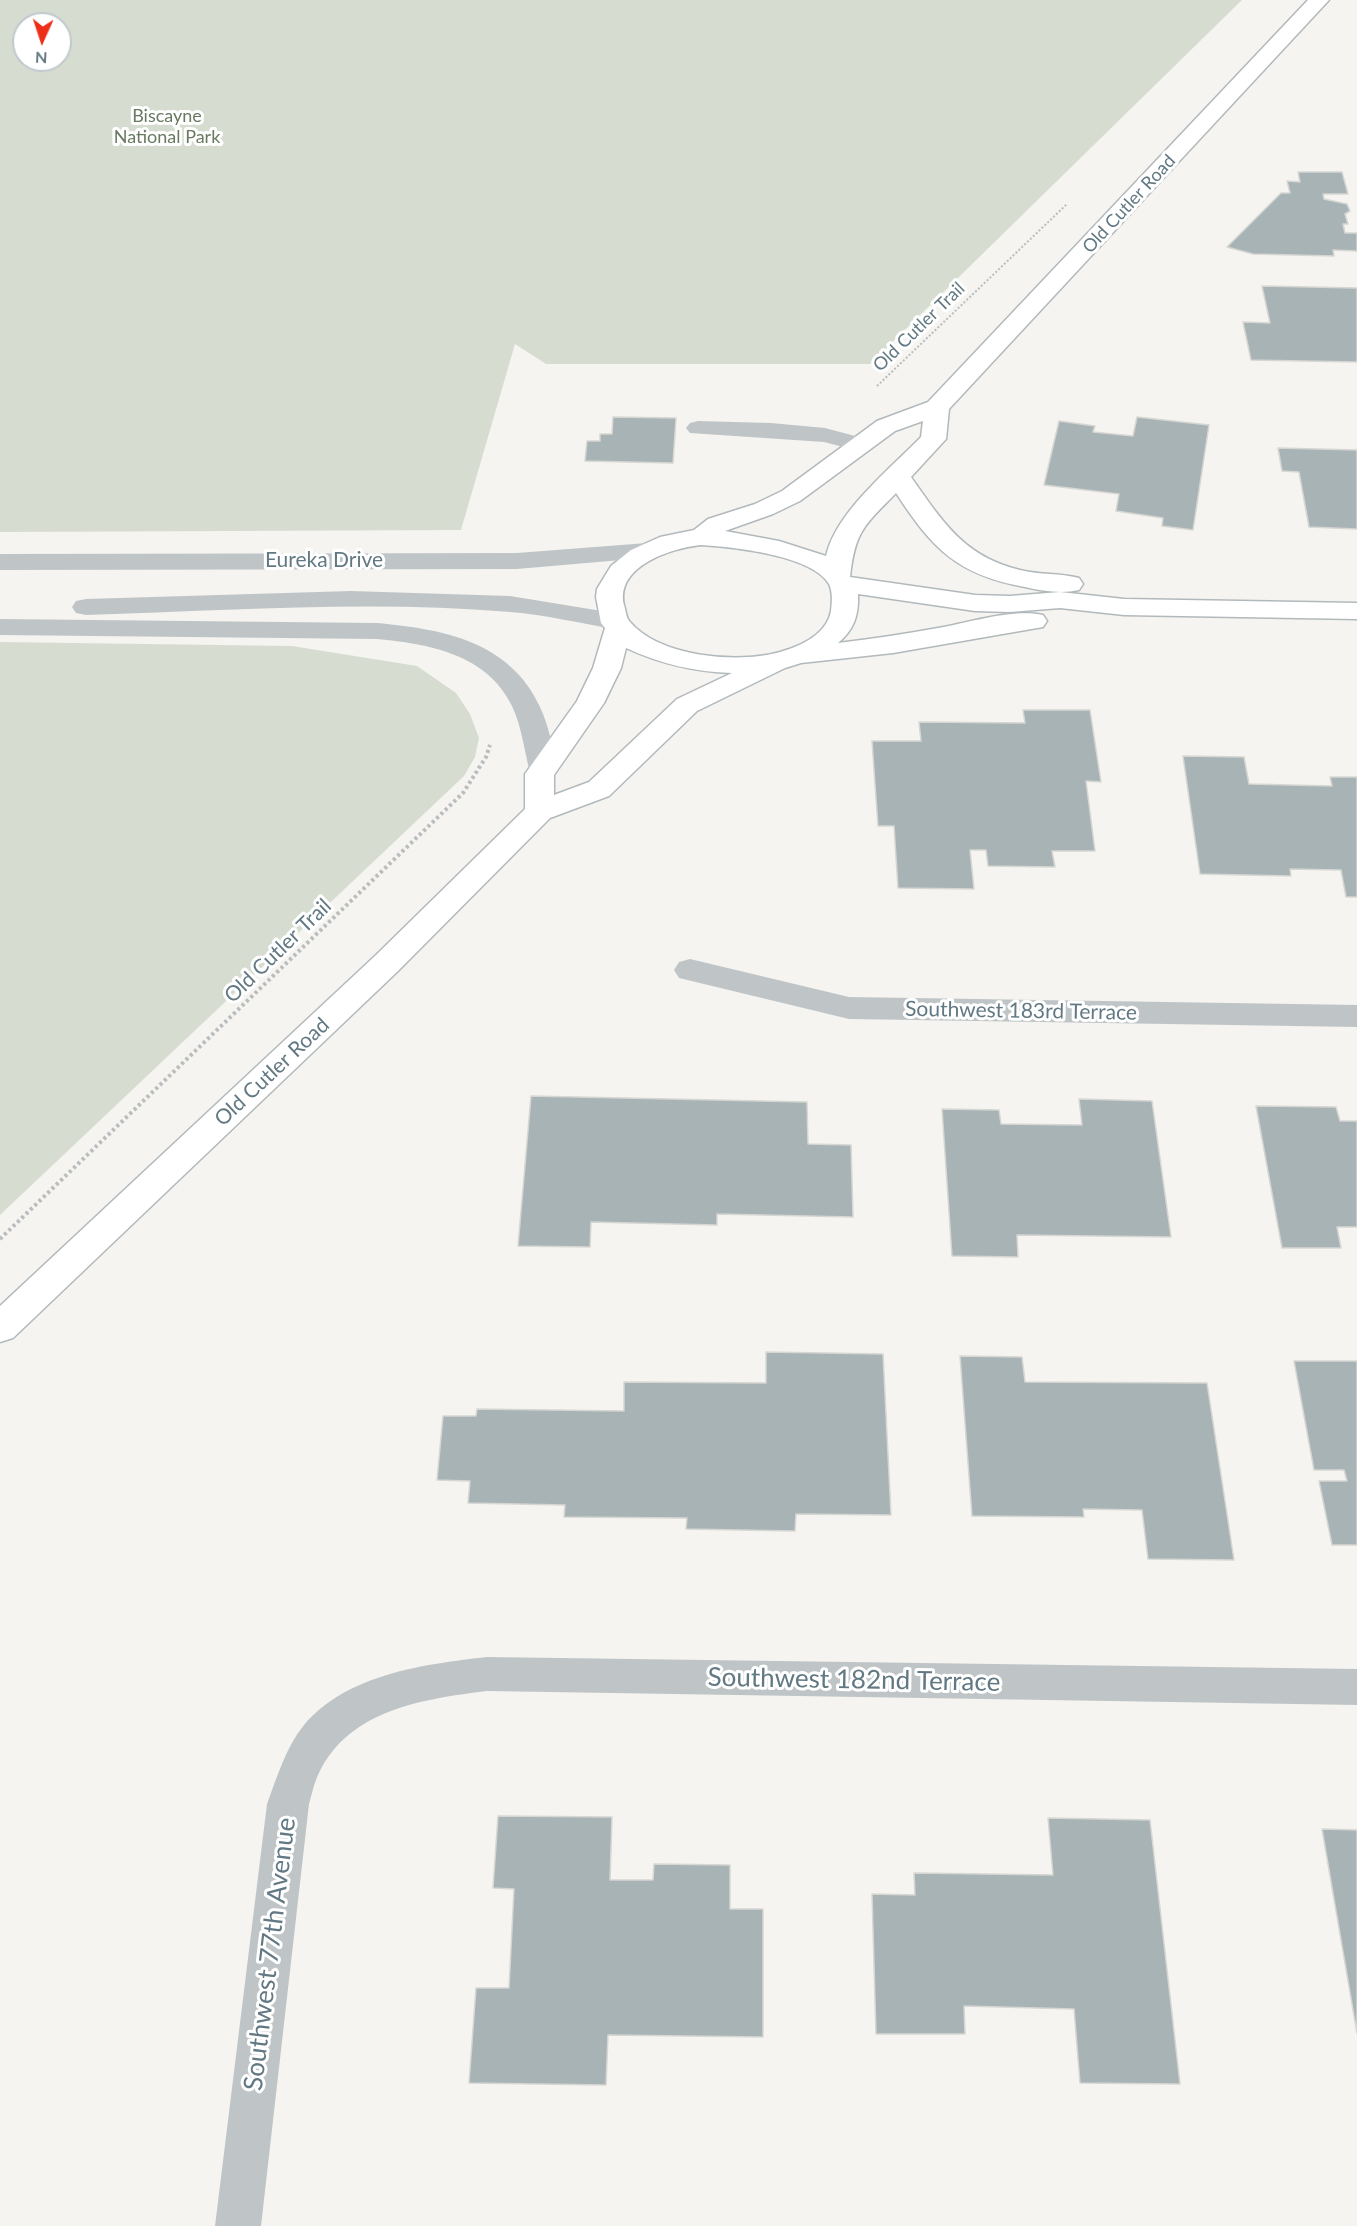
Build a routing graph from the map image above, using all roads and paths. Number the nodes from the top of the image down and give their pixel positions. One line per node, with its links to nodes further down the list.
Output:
1 (1319, 0): 3 (main road, Old Cutler Road)
2 (1068, 204): 5 (path, Old Cutler Trail)
3 (937, 406): 6 (main road, Old Cutler Road); 7 (main road)
4 (698, 428): 5 (lane)
5 (825, 435): 6 (lane)
6 (862, 445): 8 (main road, Old Cutler Road)
7 (897, 476): 11 (main road); 12 (main road)
8 (701, 537): 9 (main road); 11 (main road)
9 (647, 551): 10 (street, Eureka Drive); 15 (main road)
10 (0, 561)
11 (840, 580): 12 (main road); 17 (main road)
12 (1124, 607): 14 (main road); 17 (main road)
13 (0, 608): 15 (street, Eureka Drive)
14 (1357, 611)
15 (616, 624): 18 (main road); 20 (main road)
16 (0, 627): 20 (street)
17 (803, 656): 18 (main road)
18 (774, 664): 21 (main road, Old Cutler Road)
19 (491, 743): 24 (path, Old Cutler Trail)
20 (543, 769): 21 (main road)
21 (540, 812): 25 (main road, Old Cutler Road)
22 (690, 970): 23 (street, Southwest 183rd Terrace)
23 (1357, 1016)
24 (0, 1239)
25 (0, 1328)
26 (1357, 1687): 27 (street, Southwest 182nd Terrace)
27 (356, 1706): 28 (street, Southwest 77th Avenue)
28 (238, 2226)

